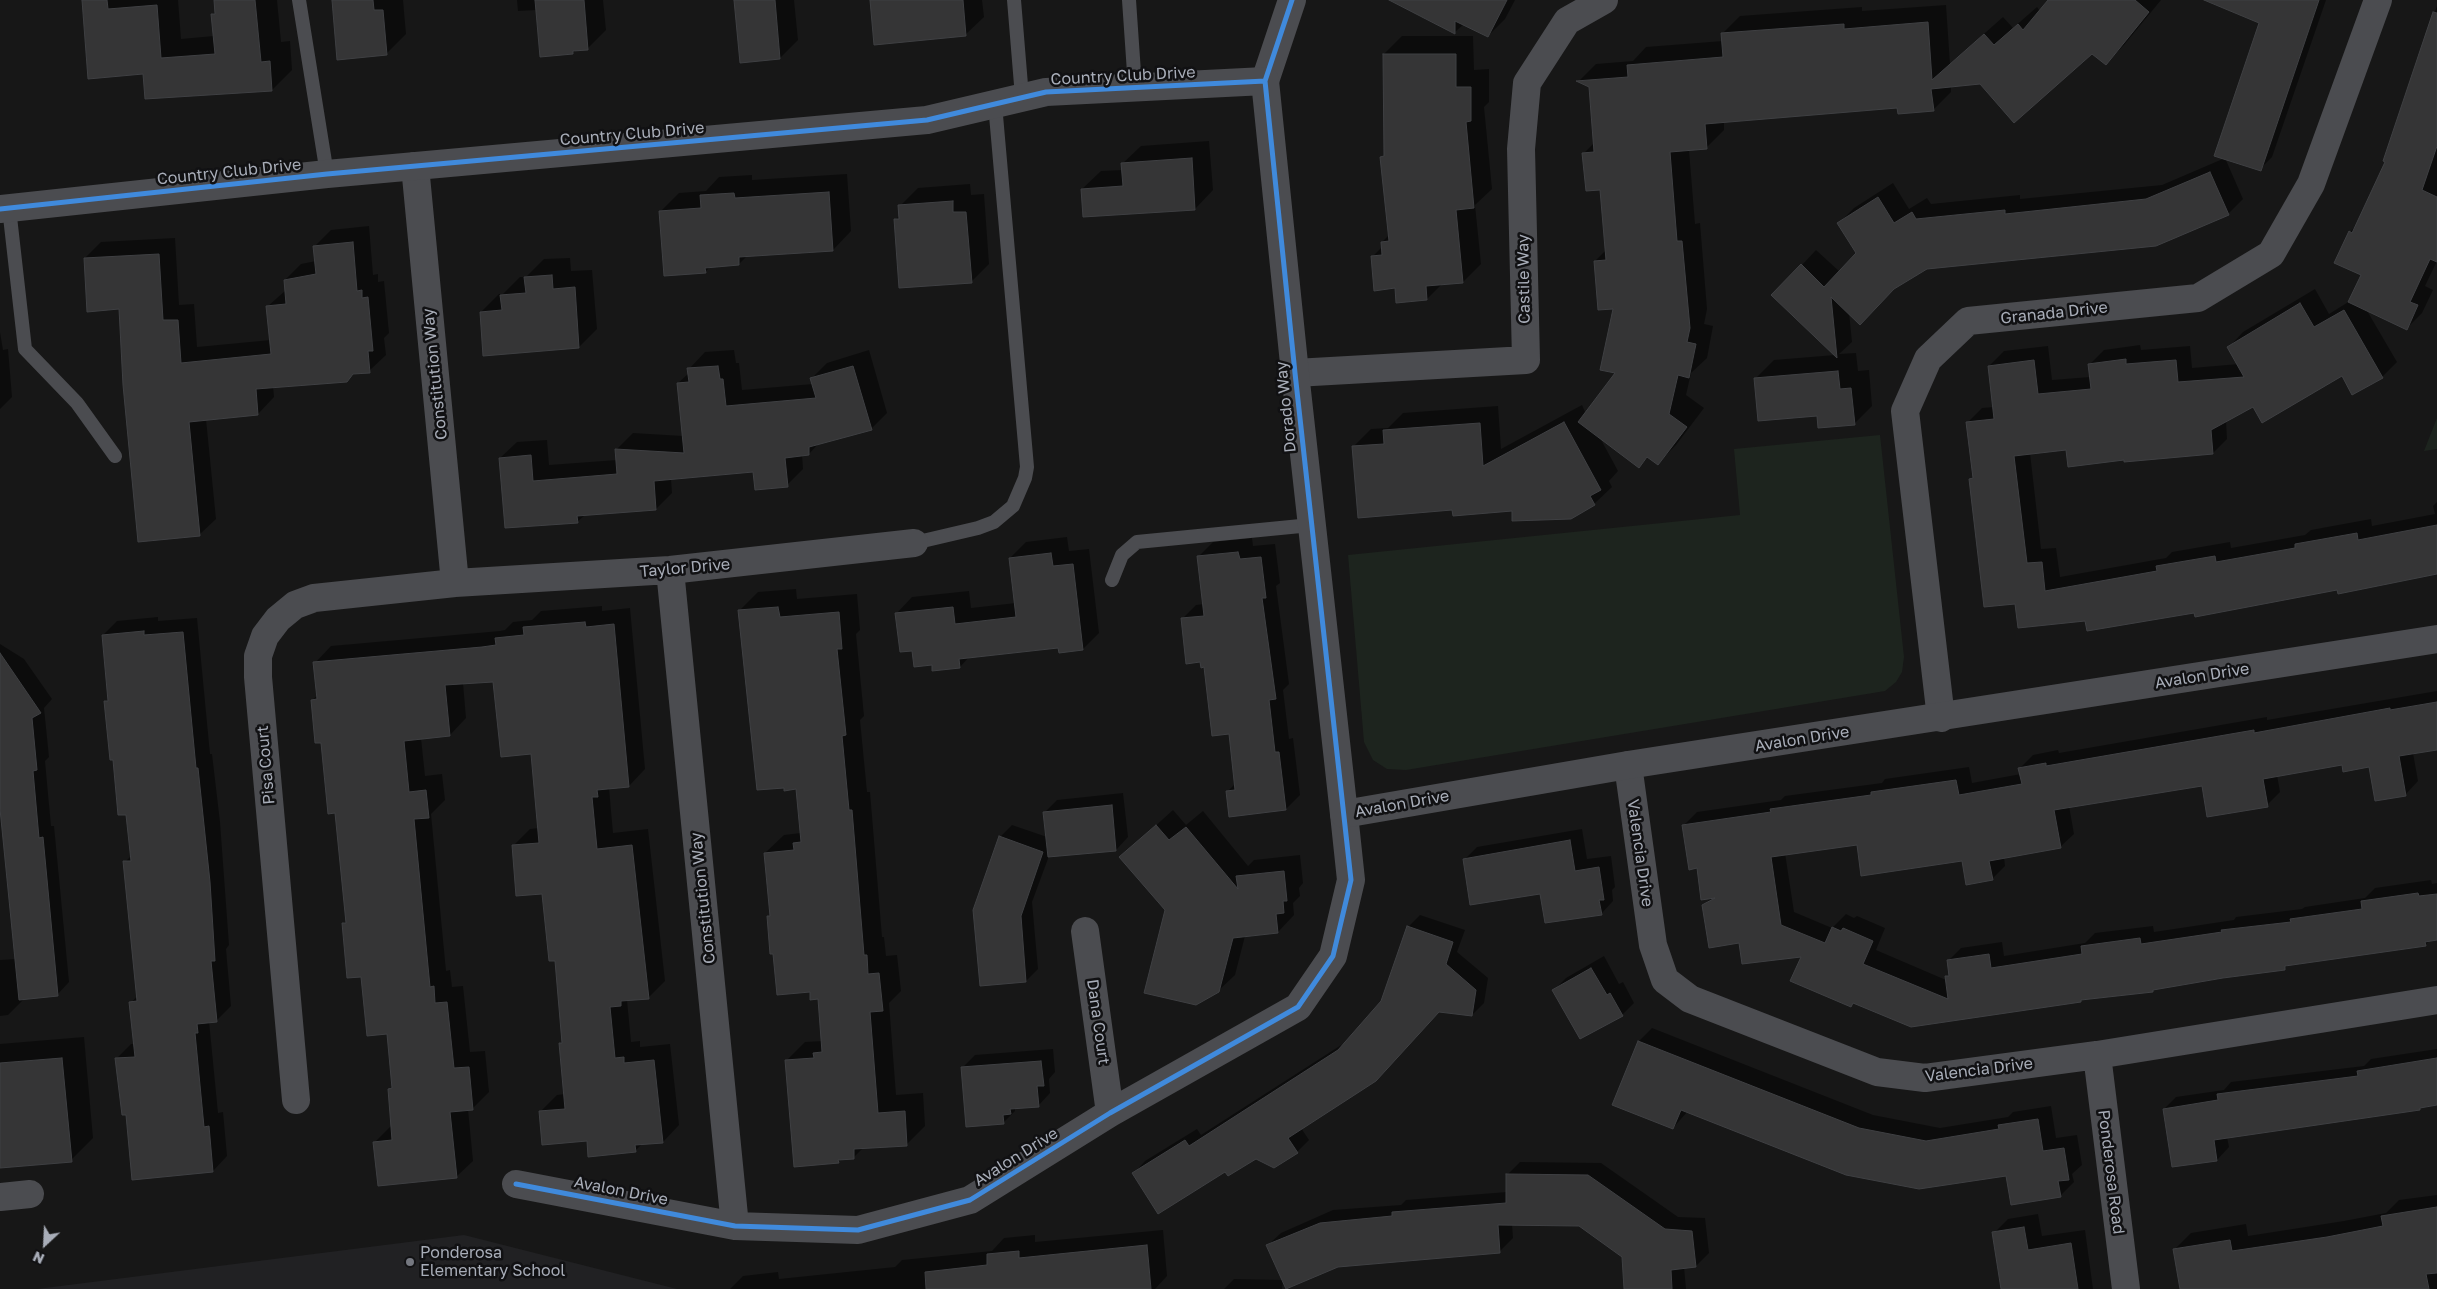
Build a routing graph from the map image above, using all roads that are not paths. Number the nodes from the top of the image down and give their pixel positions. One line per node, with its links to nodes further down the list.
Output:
1 (299, 0): 12 (lane)
2 (1014, 0): 9 (lane)
3 (1129, 0): 8 (lane)
4 (1292, 0): 7 (street, Dorado Way)
5 (1604, 0): 14 (street, Castile Way)
6 (2378, 0): 22 (street, Granada Drive)
7 (1266, 81): 8 (street, Country Club Drive); 14 (street, Dorado Way)
8 (1135, 87): 9 (street, Country Club Drive)
9 (1022, 97): 10 (street, Country Club Drive)
10 (994, 104): 11 (street, Country Club Drive); 17 (lane)
11 (415, 166): 12 (street, Country Club Drive); 20 (street, Constitution Way)
12 (327, 174): 13 (street, Country Club Drive)
13 (4, 208): 15 (lane)
14 (1295, 373): 16 (street, Dorado Way)
15 (115, 456)
16 (1311, 525): 19 (lane); 24 (street, Dorado Way)
17 (914, 543): 18 (street, Taylor Drive)
18 (670, 570): 20 (street, Taylor Drive); 33 (street, Constitution Way)
19 (1112, 580)
20 (455, 583): 28 (street, Pisa Court)
21 (2437, 639): 22 (street, Avalon Drive)
22 (1941, 718): 23 (street, Avalon Drive)
23 (1628, 766): 24 (street, Avalon Drive); 27 (street, Valencia Drive)
24 (1344, 814): 29 (street, Avalon Drive)
25 (1085, 930): 29 (street, Dana Court)
26 (2437, 1000): 27 (street, Valencia Drive)
27 (2097, 1055): 34 (street, Ponderosa Road)
28 (296, 1100)
29 (1110, 1113): 33 (street, Avalon Drive)
30 (516, 1184): 33 (street, Avalon Drive)
31 (30, 1194): 32 (street)
32 (0, 1197)
33 (735, 1226)
34 (2126, 1289)

